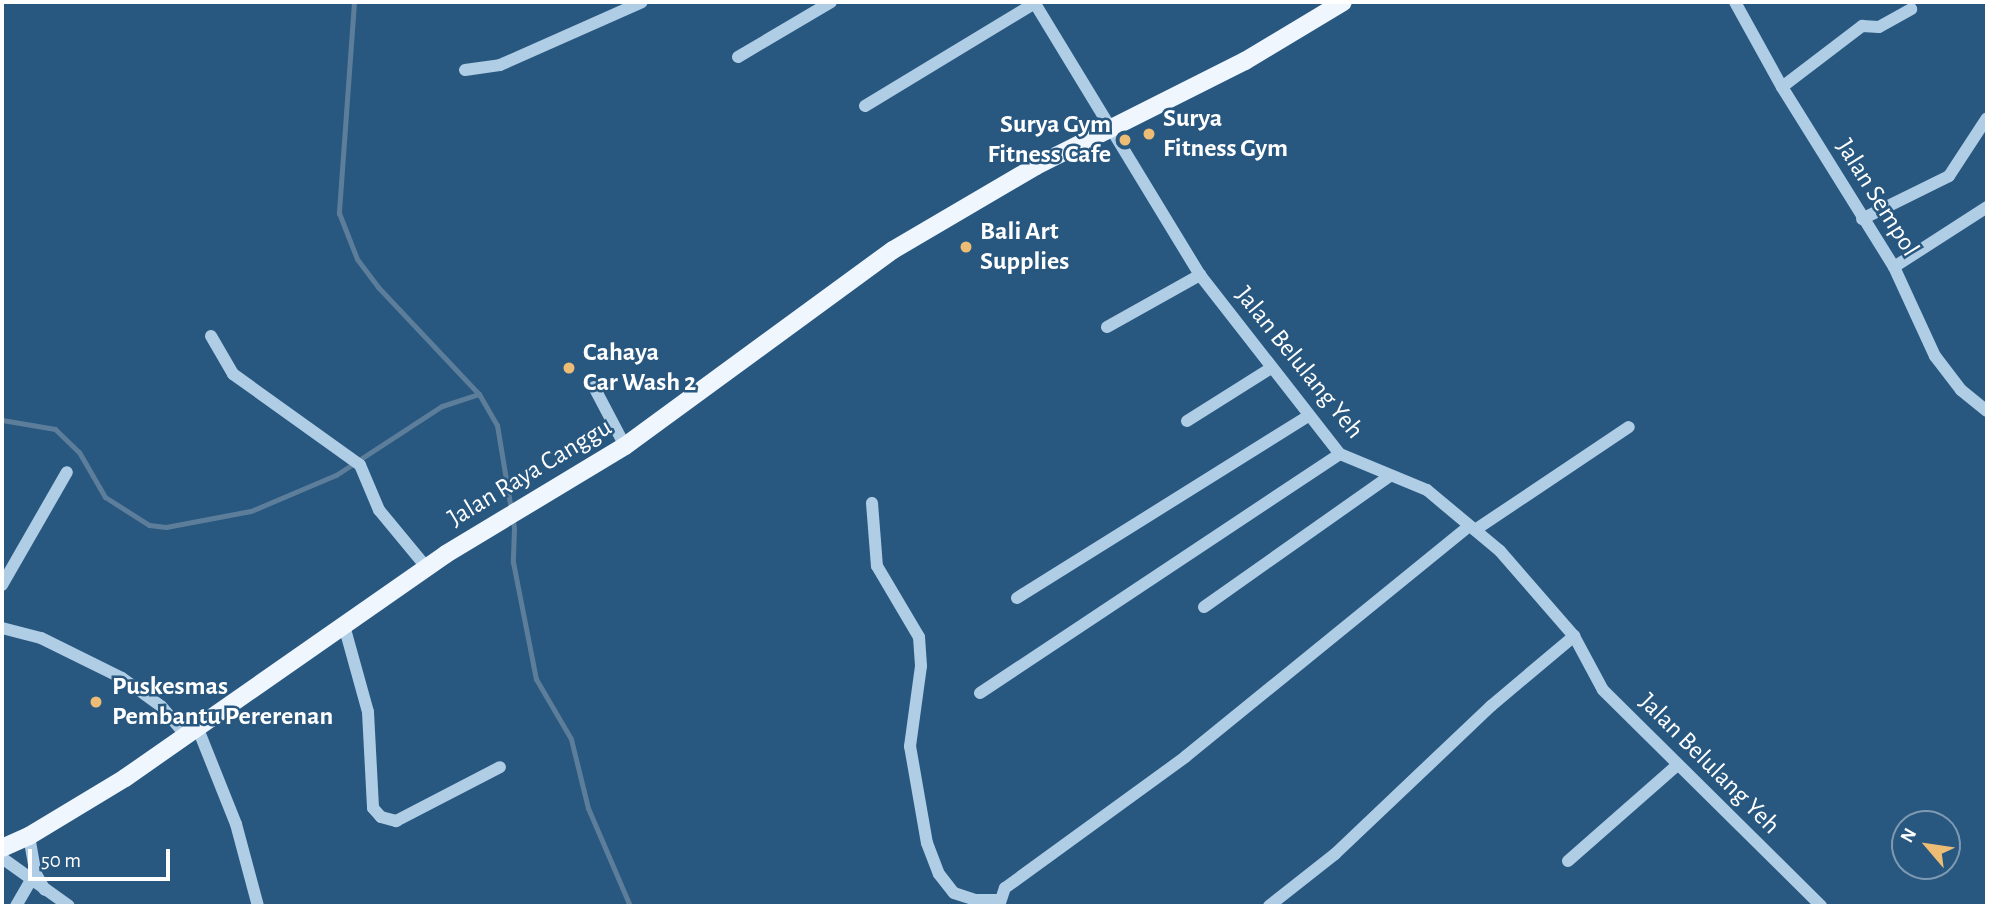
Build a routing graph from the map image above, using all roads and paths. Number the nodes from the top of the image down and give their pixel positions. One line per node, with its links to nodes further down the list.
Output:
1 (642, 2): 8 (street)
2 (831, 2): 7 (street)
3 (1034, 2): 10 (street); 12 (street, Jalan Belulang Yeh)
4 (1343, 2): 12 (main road, Jalan Raya Canggu)
5 (1735, 2): 9 (street, Jalan Sempol)
6 (1911, 9): 9 (street)
7 (738, 57)
8 (465, 70)
9 (1782, 87): 14 (street, Jalan Sempol)
10 (865, 106)
11 (1987, 118): 14 (street)
12 (1107, 128): 16 (street, Jalan Belulang Yeh); 25 (main road, Jalan Raya Canggu)
13 (1987, 207): 15 (street)
14 (1863, 219): 15 (street, Jalan Sempol)
15 (1894, 267): 21 (street, Jalan Sempol)
16 (1200, 275): 17 (street); 19 (street, Jalan Belulang Yeh)
17 (1107, 327)
18 (211, 336): 31 (street)
19 (1271, 368): 22 (street, Jalan Belulang Yeh); 23 (street)
20 (594, 387): 25 (street)
21 (1987, 411)
22 (1308, 416): 26 (street, Jalan Belulang Yeh); 33 (street)
23 (1187, 421)
24 (1629, 427): 30 (street)
25 (625, 446): 31 (main road, Jalan Raya Canggu)
26 (1340, 454): 28 (street, Jalan Belulang Yeh); 38 (street)
27 (67, 472): 32 (street)
28 (1390, 476): 30 (street, Jalan Belulang Yeh); 34 (street)
29 (872, 503): 48 (street)
30 (1472, 528): 37 (street, Jalan Belulang Yeh); 48 (street)
31 (427, 568): 36 (main road, Jalan Raya Canggu)
32 (3, 583)
33 (1017, 598)
34 (1204, 607)
35 (2, 628): 39 (street)
36 (345, 629): 39 (main road, Jalan Raya Canggu); 41 (street)
37 (1574, 636): 40 (street, Jalan Belulang Yeh); 52 (street)
38 (980, 693)
39 (192, 732): 42 (main road, Jalan Raya Canggu); 51 (street)
40 (1676, 766): 45 (street); 53 (street, Jalan Belulang Yeh)
41 (500, 767)
42 (29, 836): 43 (main road, Jalan Raya Canggu); 47 (street)
43 (2, 848)
44 (2, 858): 46 (street)
45 (1568, 861)
46 (30, 882): 47 (street); 49 (street)
47 (46, 890): 50 (street)
48 (999, 903)
49 (16, 906)
50 (69, 906)
51 (258, 906)
52 (1269, 906)
53 (1821, 906)

